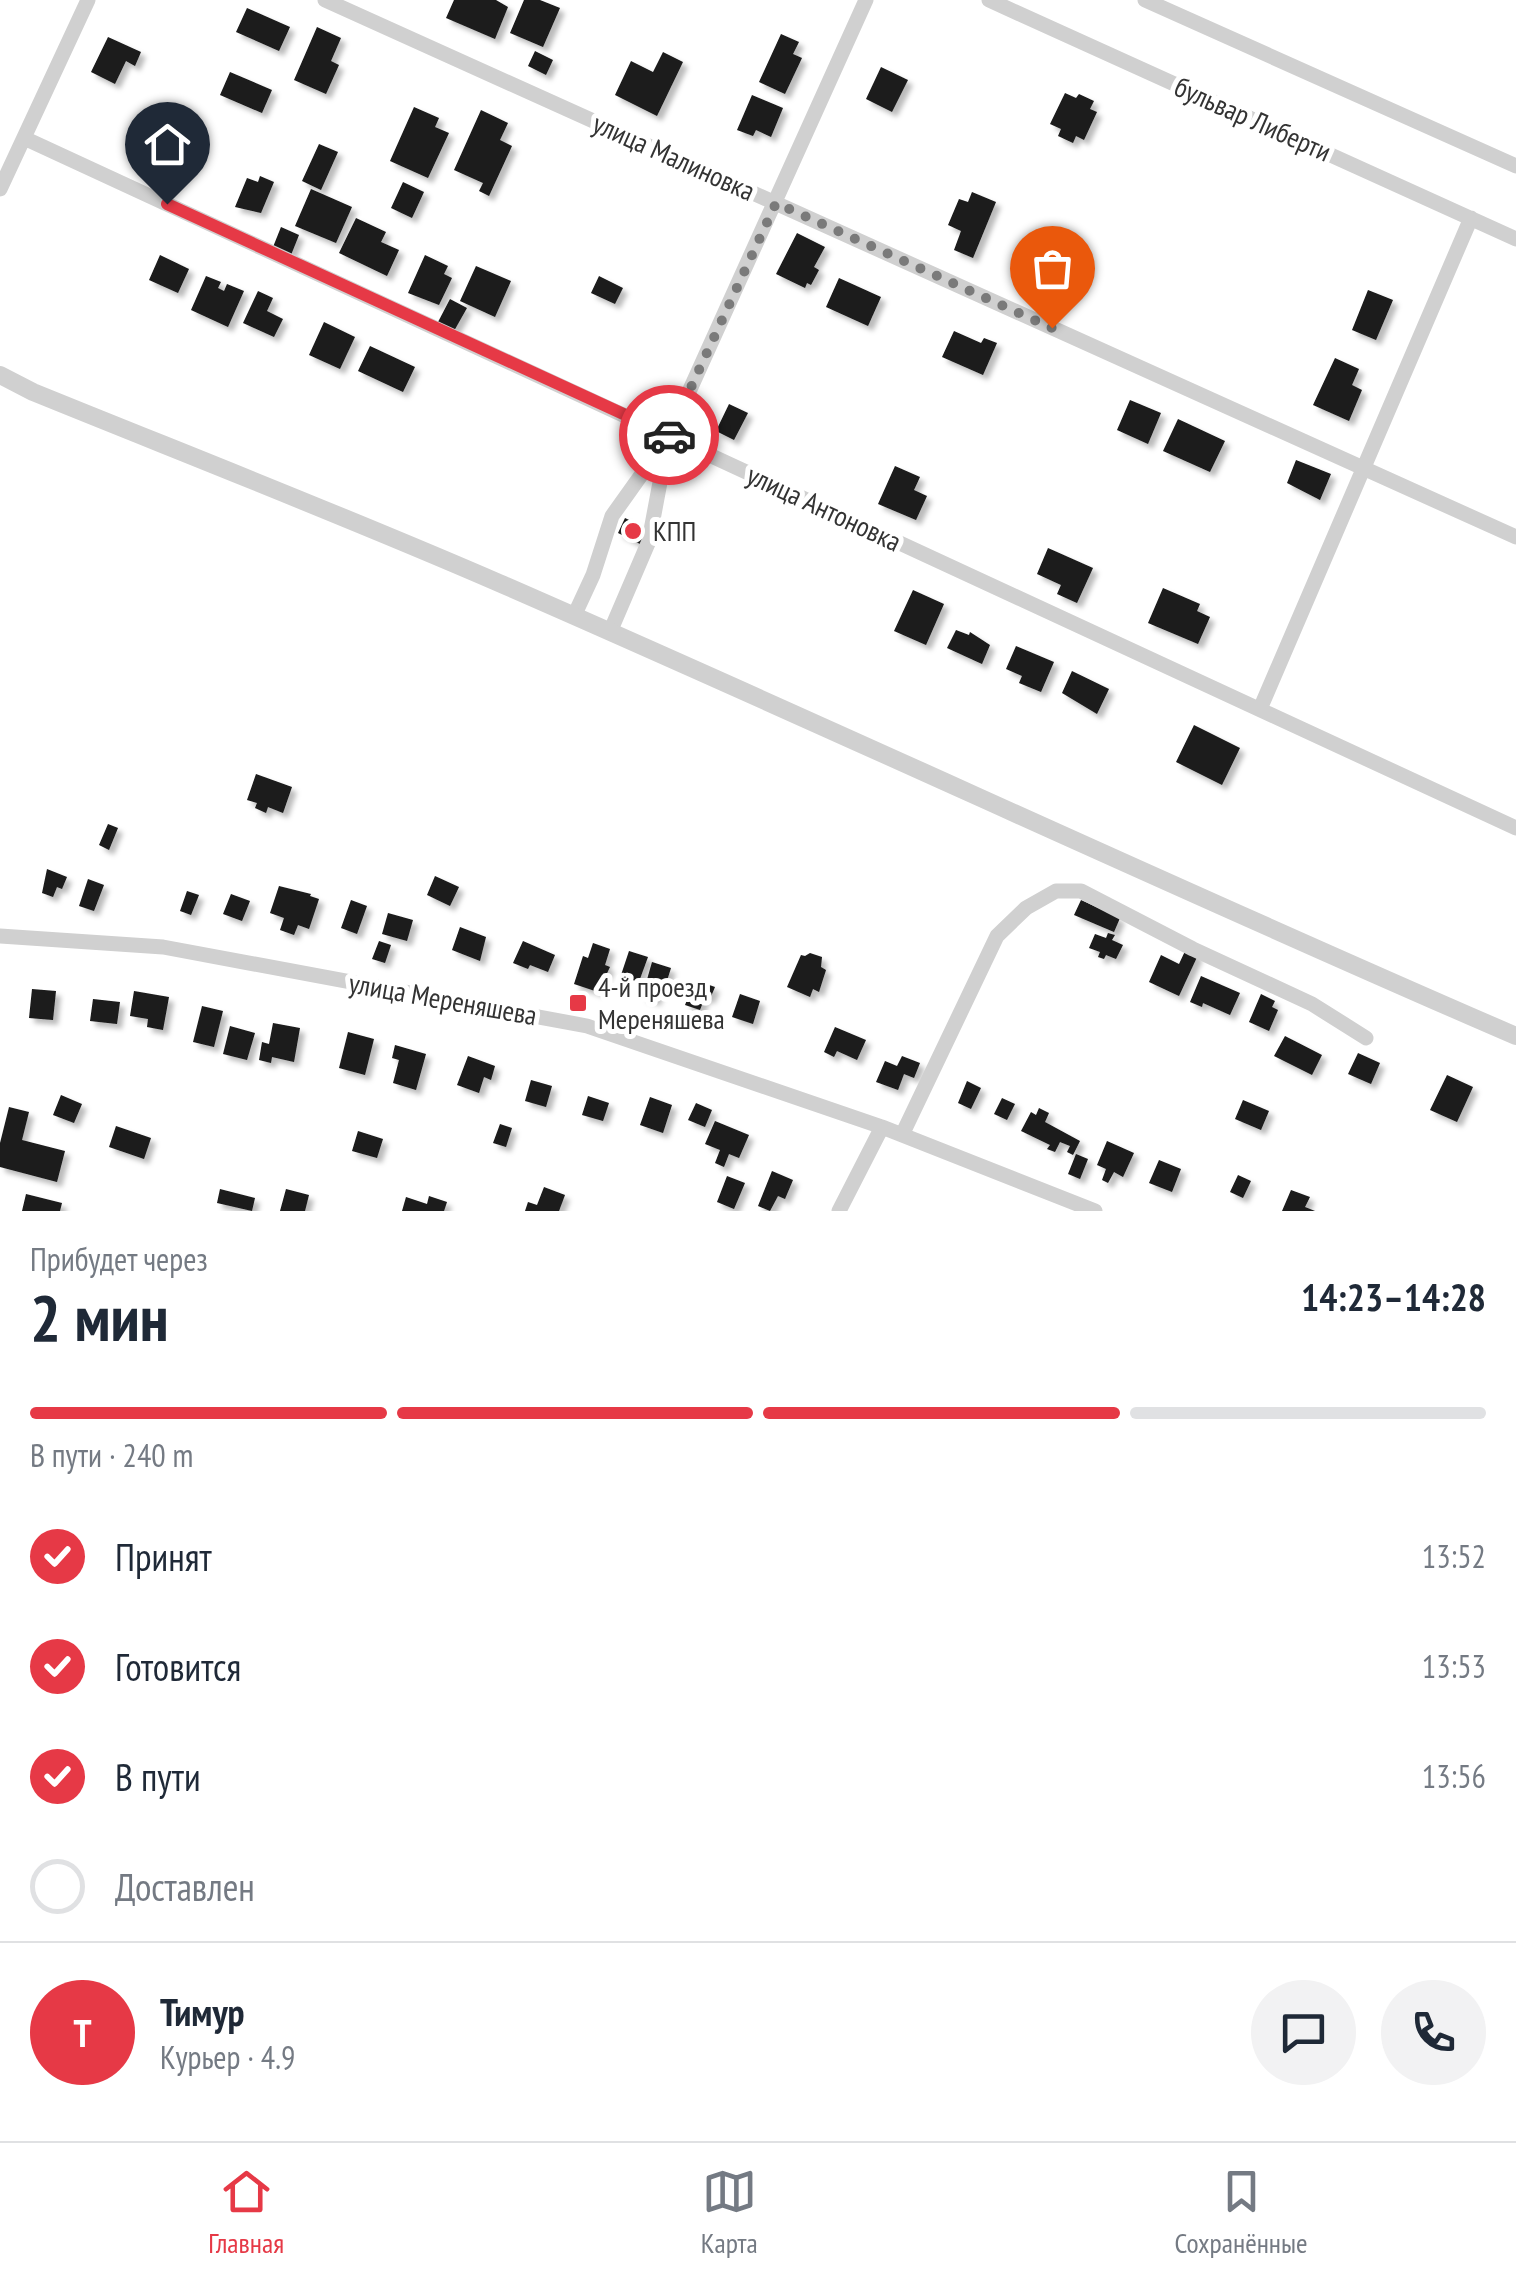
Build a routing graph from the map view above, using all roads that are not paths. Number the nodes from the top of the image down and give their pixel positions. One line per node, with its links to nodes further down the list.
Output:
1 (88, 0): 6 (street)
2 (325, 0): 9 (street, улица Малиновка)
3 (866, 0): 9 (street)
4 (990, 0): 10 (street, бульвар Либерти)
5 (1144, 0): 7 (street)
6 (24, 138): 8 (street); 13 (street, улица Антоновка)
7 (1516, 166)
8 (0, 189)
9 (776, 203): 13 (street); 14 (street, улица Малиновка)
10 (1471, 218): 11 (street, бульвар Либерти); 14 (street)
11 (1516, 239)
12 (0, 375): 16 (street)
13 (669, 436): 16 (street); 17 (street); 18 (street, улица Антоновка)
14 (1364, 468): 15 (street, улица Малиновка); 18 (street)
15 (1516, 537)
16 (574, 616): 17 (street)
17 (610, 632): 21 (street)
18 (1260, 709): 19 (street, улица Антоновка)
19 (1516, 828)
20 (0, 936): 23 (street, улица Мереняшева)
21 (1516, 1036)
22 (1366, 1038): 24 (street)
23 (882, 1127): 24 (street, улица Мереняшева); 25 (street)
24 (902, 1135): 26 (street, улица Мереняшева)
25 (839, 1211)
26 (1096, 1211)

